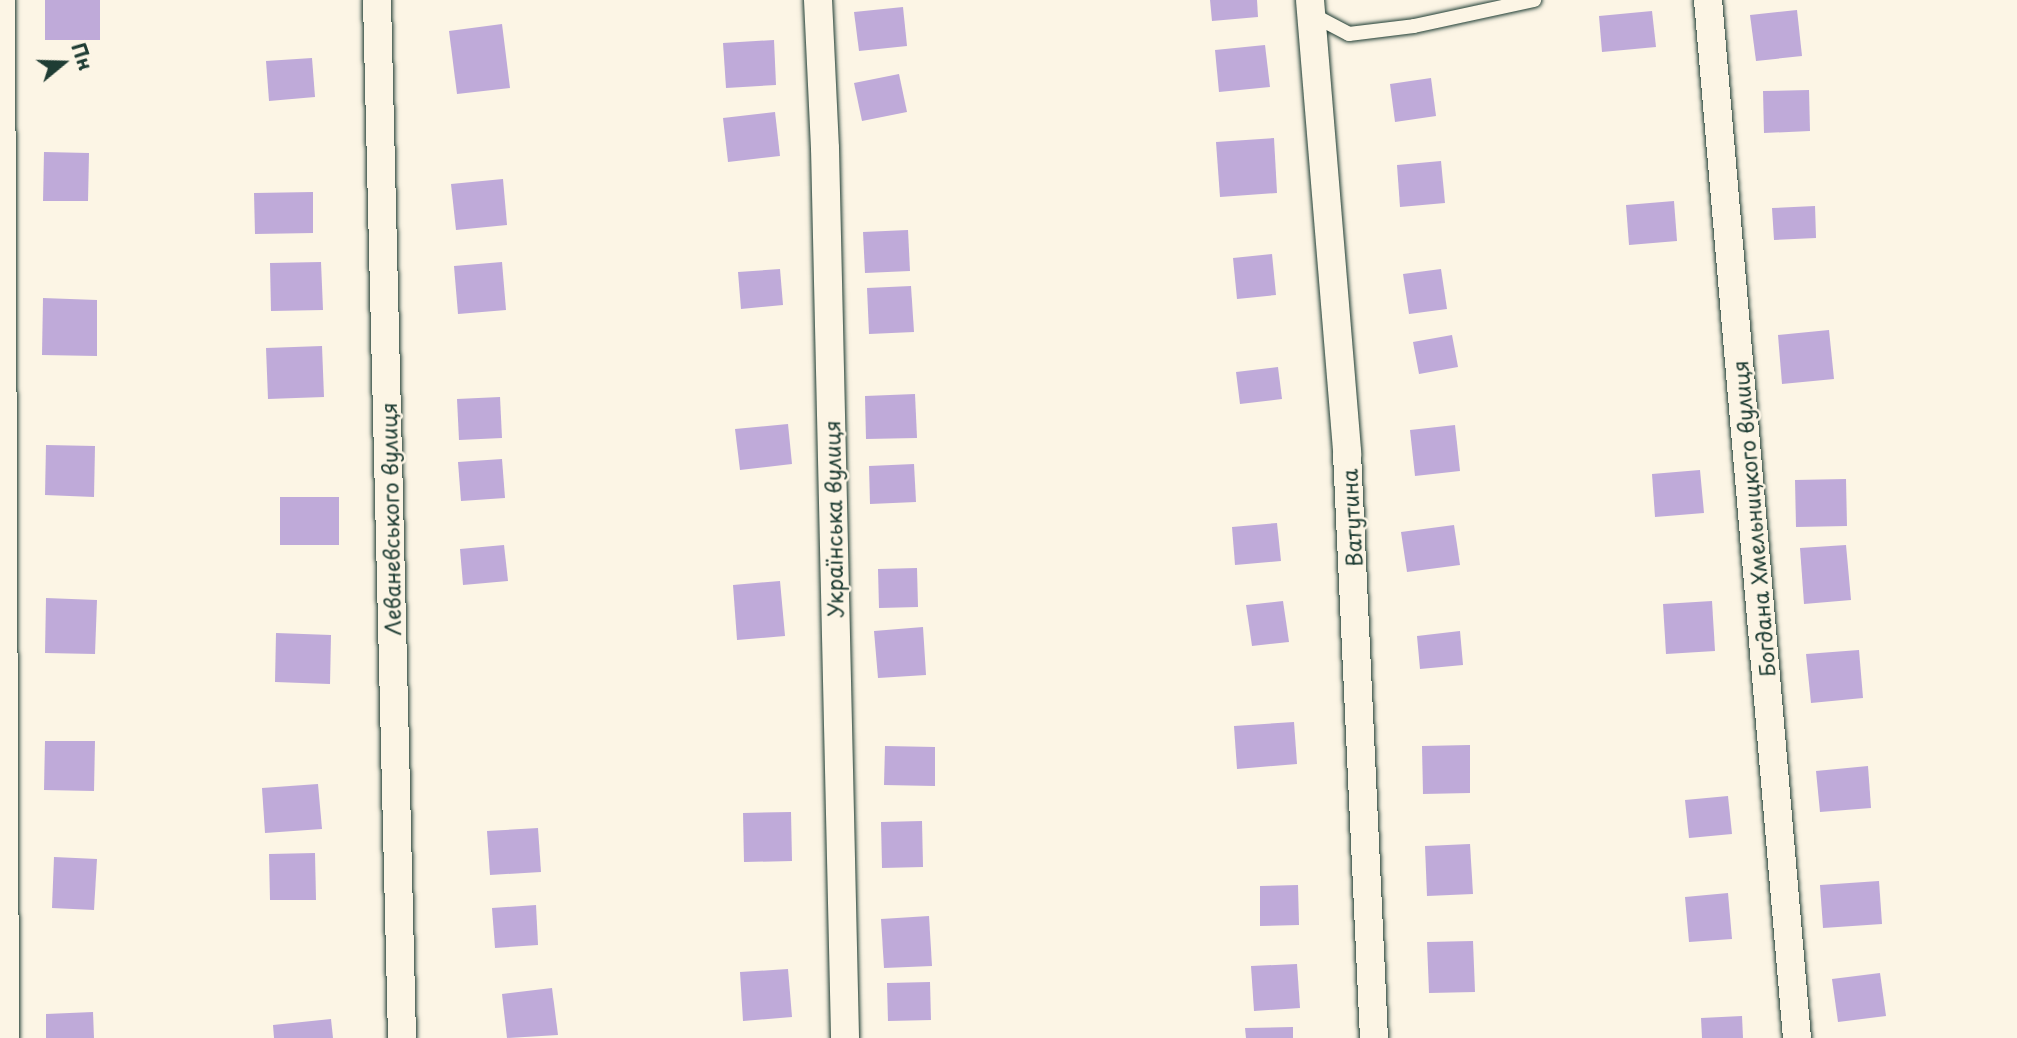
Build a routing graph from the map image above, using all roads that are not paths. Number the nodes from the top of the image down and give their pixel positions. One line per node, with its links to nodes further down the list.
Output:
1 (1, 0): 7 (street)
2 (377, 0): 8 (street, Леваневського вулиця)
3 (818, 0): 9 (street, Українська вулиця)
4 (1534, 0): 6 (lane)
5 (1708, 0): 11 (street, Богдана Хмельницкого вулиця)
6 (1311, 7): 10 (street, Ватутина)
7 (5, 1038)
8 (402, 1038)
9 (845, 1038)
10 (1374, 1038)
11 (1797, 1038)

